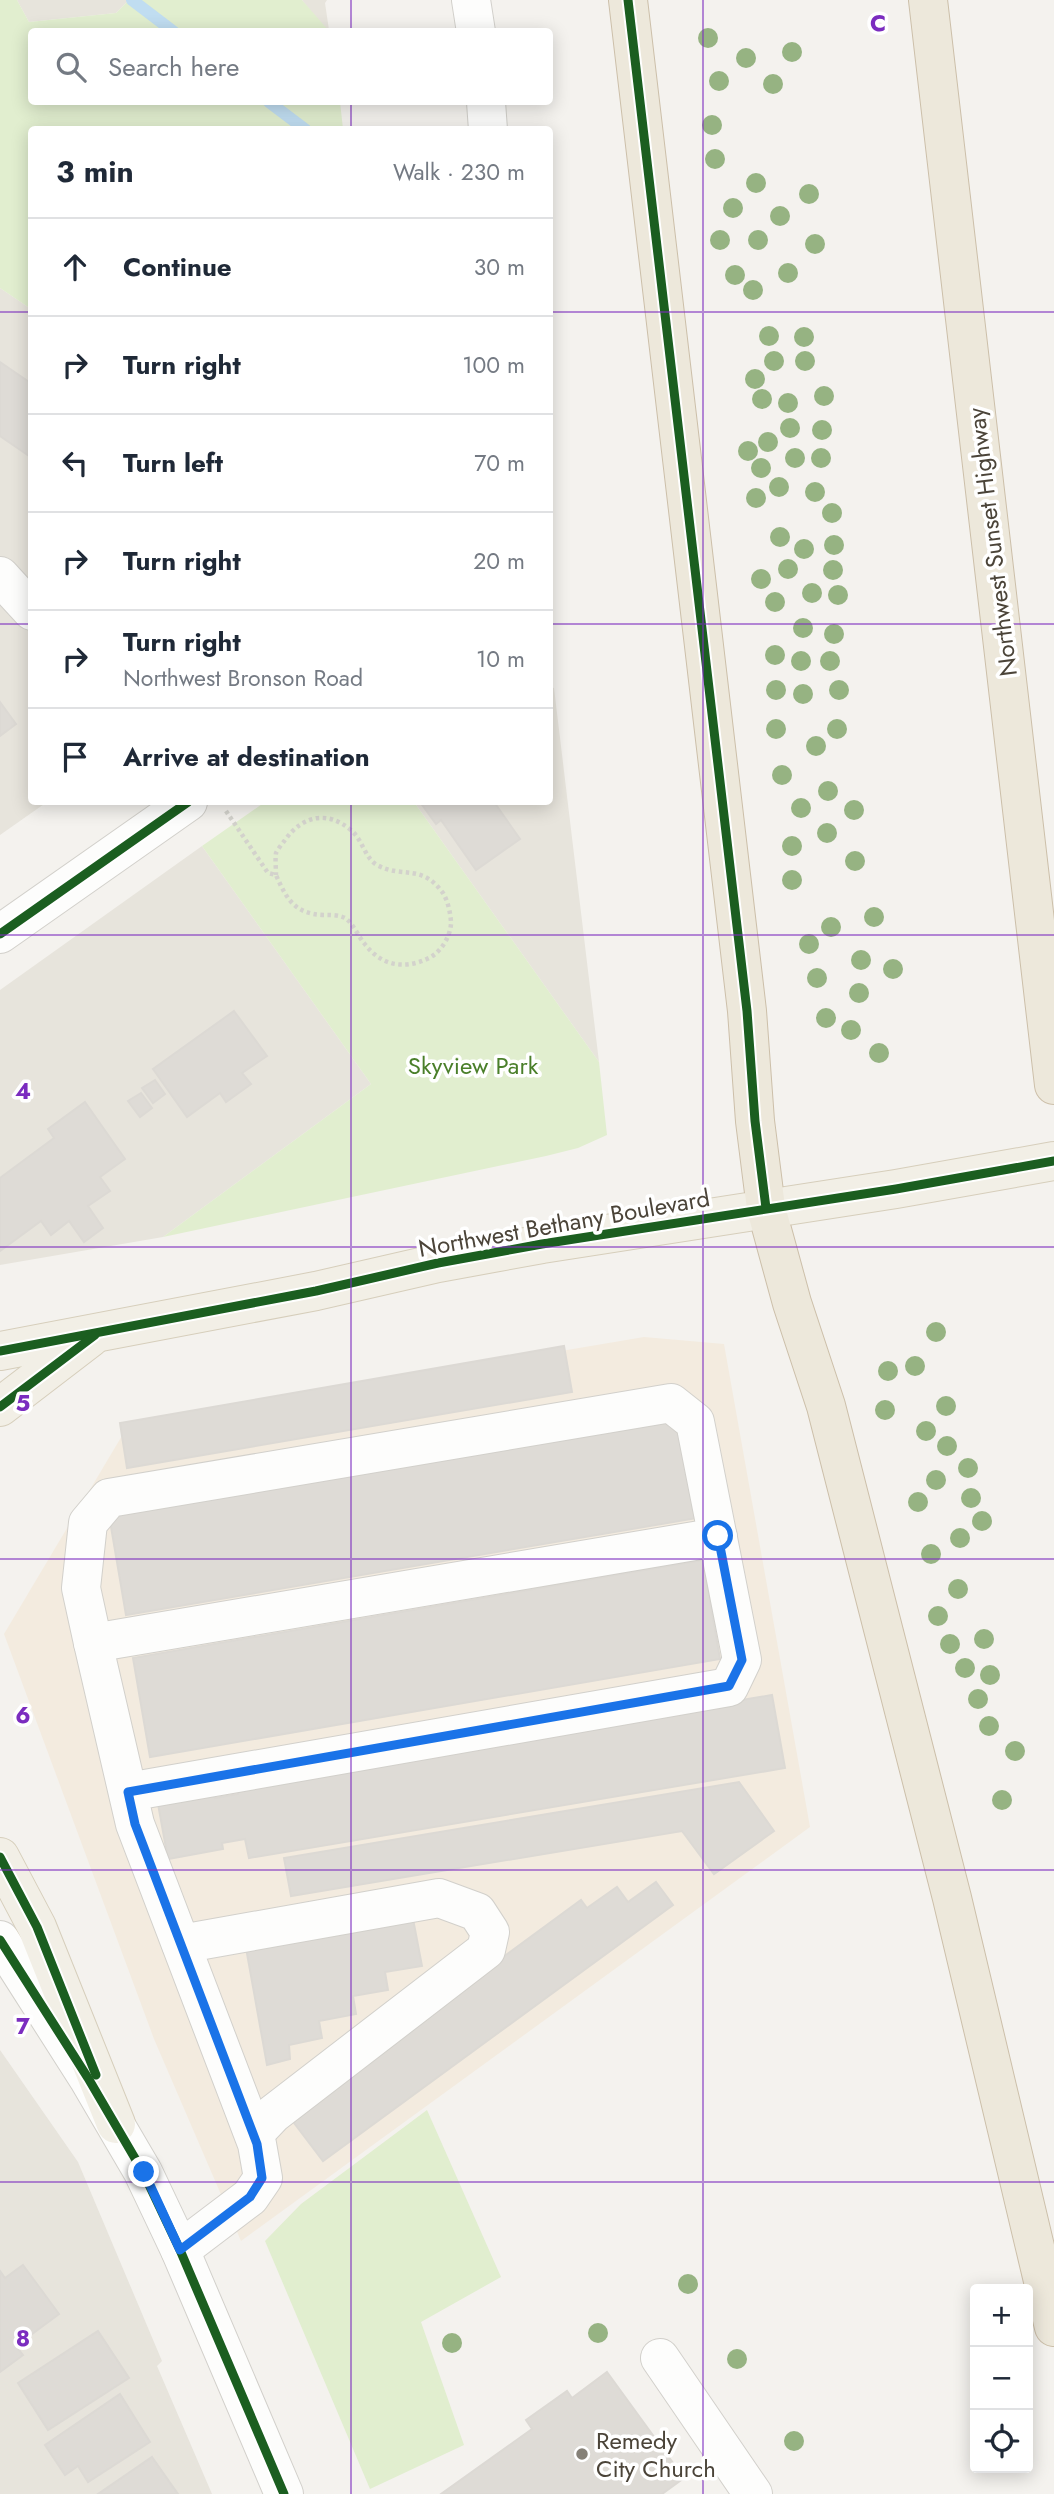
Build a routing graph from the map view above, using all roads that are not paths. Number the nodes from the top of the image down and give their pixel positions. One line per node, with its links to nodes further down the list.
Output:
1 (471, 0): 4 (street)
2 (628, 0): 13 (highway)
3 (929, 0): 11 (highway, Northwest Sunset Highway)
4 (475, 28)
5 (486, 105): 6 (street)
6 (488, 126)
7 (0, 576): 8 (street)
8 (28, 607)
9 (177, 805): 10 (street)
10 (0, 934)
11 (1054, 1085)
12 (1054, 1161): 13 (main road, Northwest Bethany Boulevard)
13 (766, 1208): 14 (main road, Northwest Bethany Boulevard); 26 (highway)
14 (98, 1332): 15 (main road, Northwest Bethany Boulevard); 16 (main road)
15 (0, 1351)
16 (0, 1407)
17 (718, 1536): 18 (street); 18 (street); 19 (street)
18 (93, 1643): 19 (street)
19 (128, 1792): 22 (street)
20 (0, 1857): 23 (main road)
21 (0, 1940): 23 (street)
22 (181, 1944): 24 (street); 24 (street)
23 (116, 2124): 25 (street)
24 (254, 2134): 25 (street)
25 (180, 2250): 28 (street)
26 (1054, 2327)
27 (660, 2358): 29 (street)
28 (285, 2494)
29 (753, 2494)

